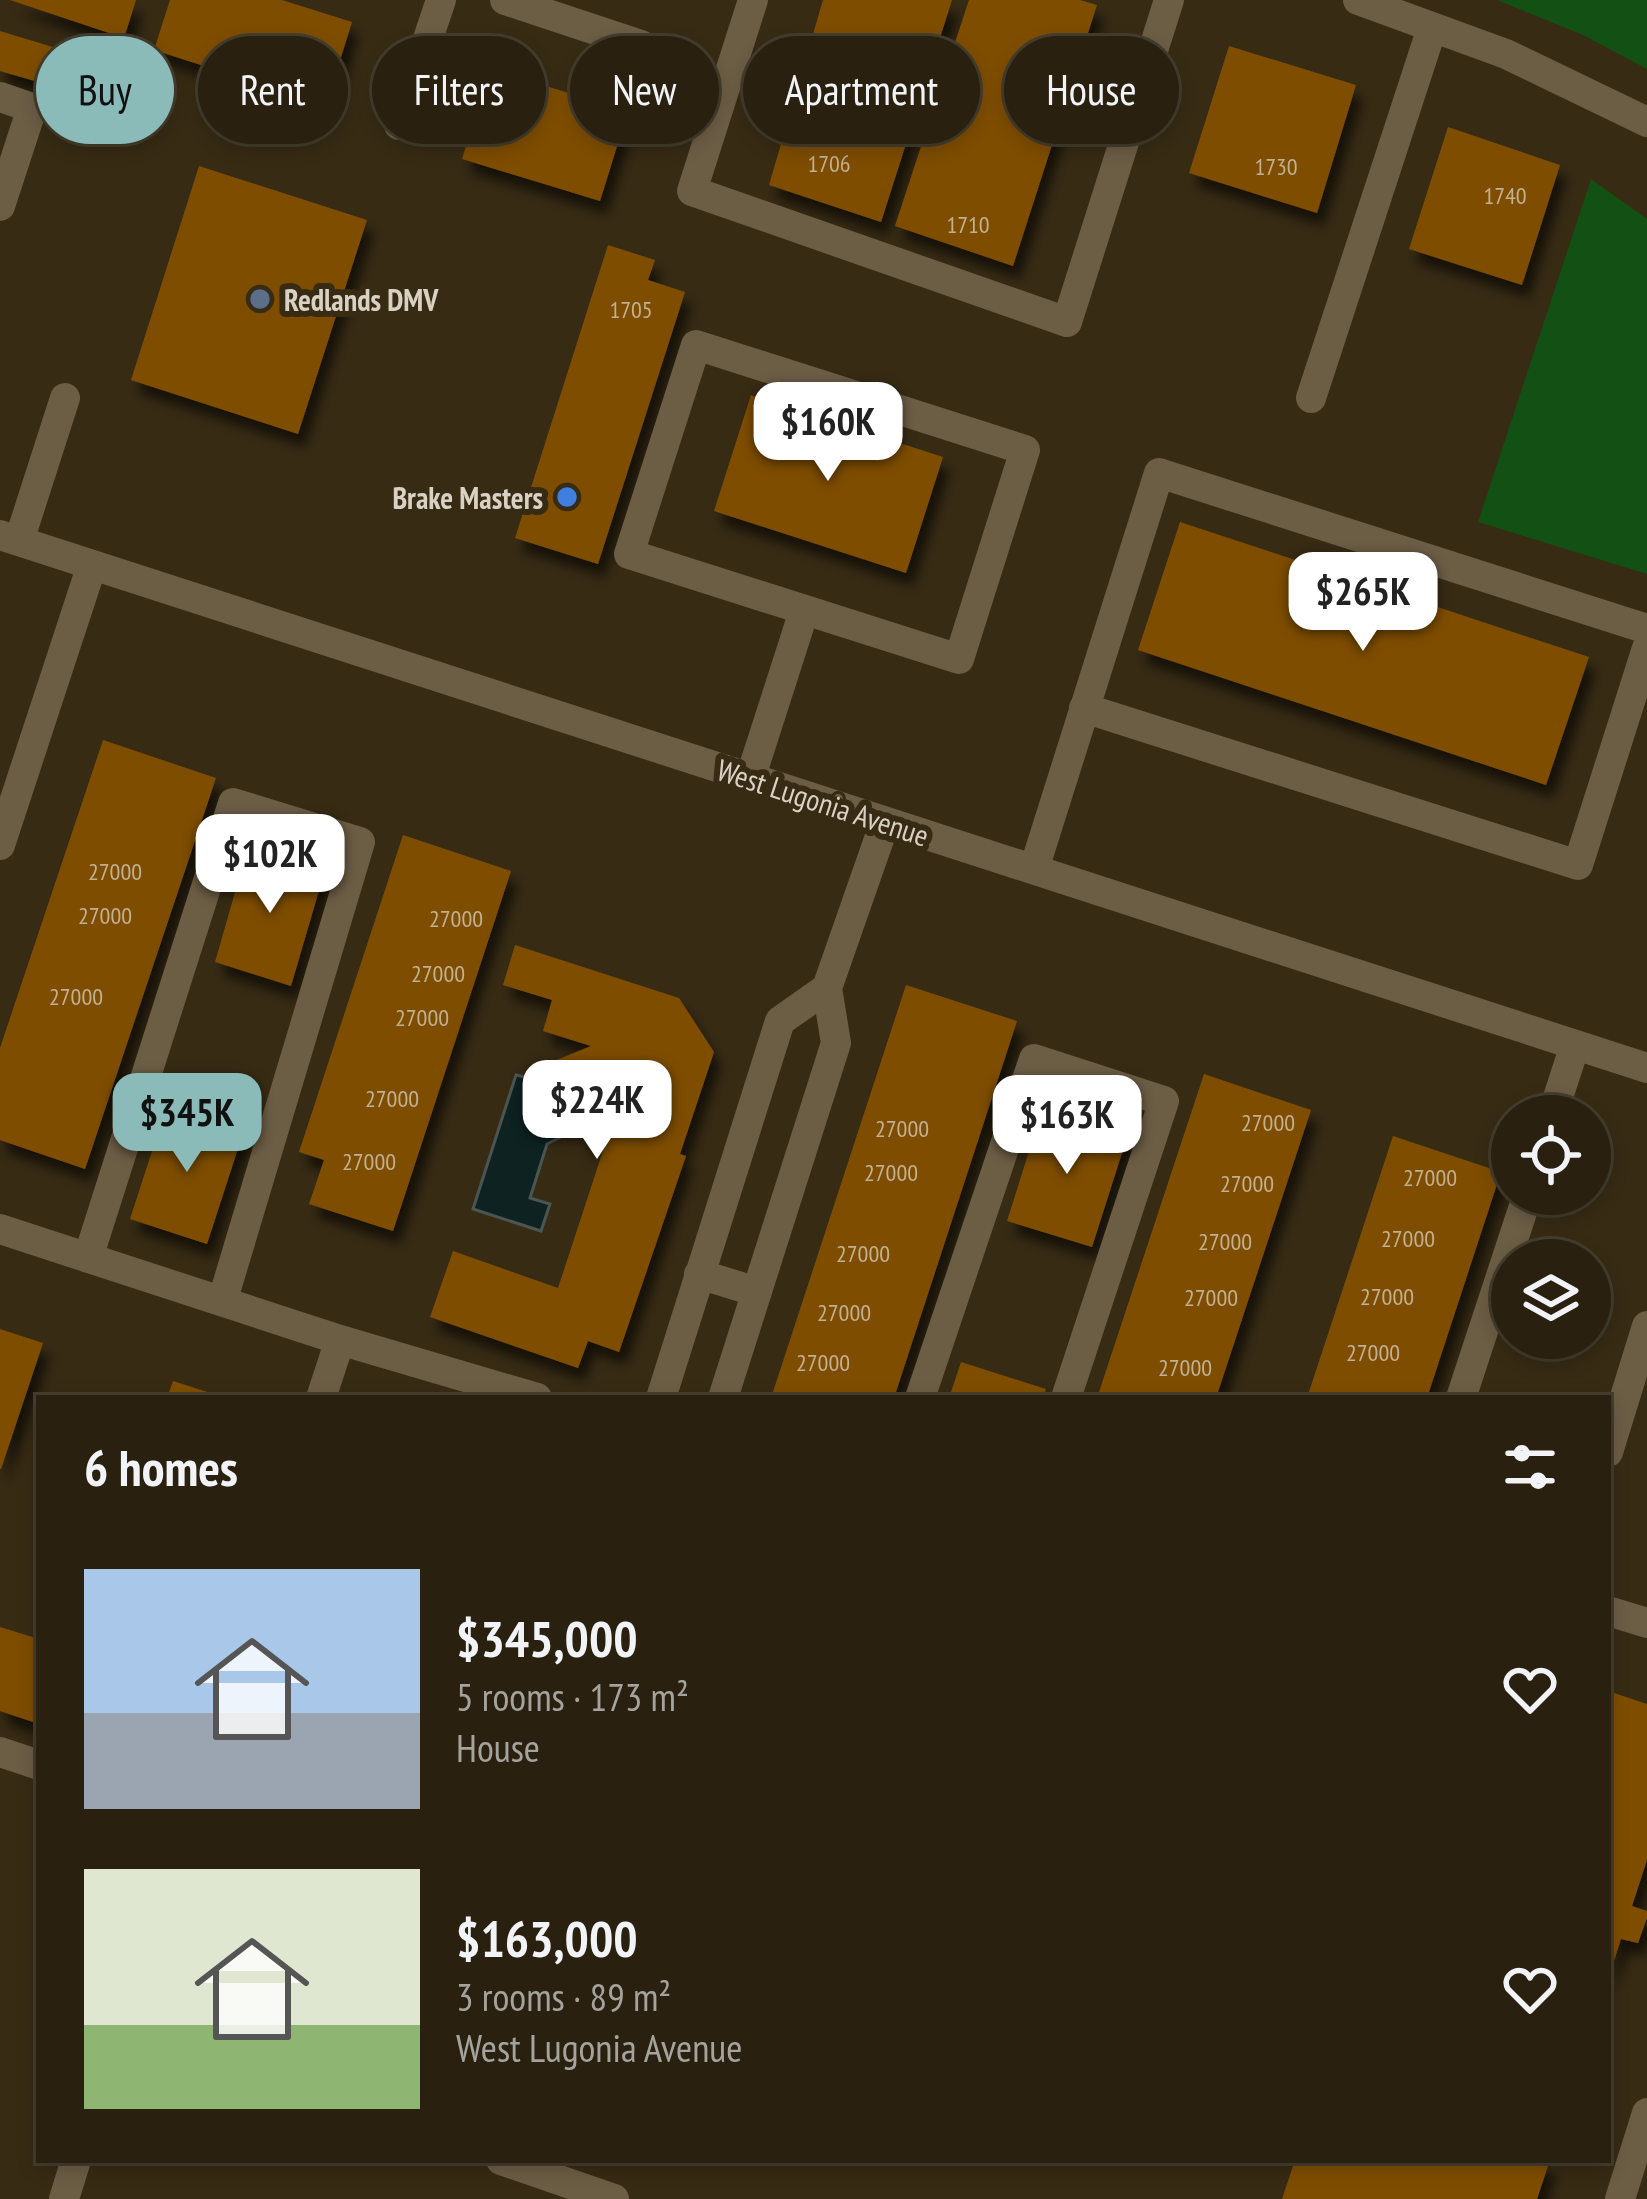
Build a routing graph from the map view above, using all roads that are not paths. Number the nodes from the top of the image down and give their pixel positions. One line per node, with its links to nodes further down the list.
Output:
1 (441, 0): 7 (street)
2 (506, 0): 8 (street)
3 (753, 0): 4 (street)
4 (1169, 0)
5 (1358, 0): 6 (street)
6 (1432, 28): 10 (street); 13 (street)
7 (429, 36)
8 (614, 36)
9 (0, 98): 11 (street)
10 (1647, 122)
11 (0, 206)
12 (65, 398): 14 (street)
13 (1311, 398)
14 (9, 538): 15 (street, West Lugonia Avenue)
15 (92, 565): 20 (street, West Lugonia Avenue); 22 (street)
16 (804, 610): 16 (street); 20 (street)
17 (1647, 629): 19 (street)
18 (1647, 648): 19 (street)
19 (1084, 708): 23 (street)
20 (750, 779): 21 (street, West Lugonia Avenue)
21 (885, 822): 23 (street, West Lugonia Avenue); 24 (street)
22 (0, 845)
23 (1034, 869): 25 (street, West Lugonia Avenue)
24 (827, 988): 31 (street); 32 (street)
25 (1575, 1045): 26 (street, West Lugonia Avenue); 27 (street)
26 (1647, 1068)
27 (1559, 1095)
28 (1521, 1215): 43 (street)
29 (0, 1229): 30 (street)
30 (88, 1258): 33 (street); 33 (street)
31 (699, 1274): 32 (street); 39 (street)
32 (757, 1292): 40 (street)
33 (223, 1299): 35 (street)
34 (1647, 1326): 44 (street)
35 (340, 1340): 36 (street); 37 (street)
36 (468, 1389): 38 (street)
37 (322, 1395)
38 (514, 1395)
39 (662, 1395)
40 (724, 1395)
41 (921, 1395): 42 (street)
42 (1067, 1395)
43 (1462, 1395)
44 (1611, 1442)
45 (1611, 1612): 46 (street)
46 (1647, 1623)
47 (0, 1752): 48 (street)
48 (36, 1764)
49 (1647, 2114): 52 (street)
50 (75, 2163): 53 (street)
51 (511, 2163): 54 (street)
52 (1631, 2190)
53 (64, 2199)
54 (614, 2199)

